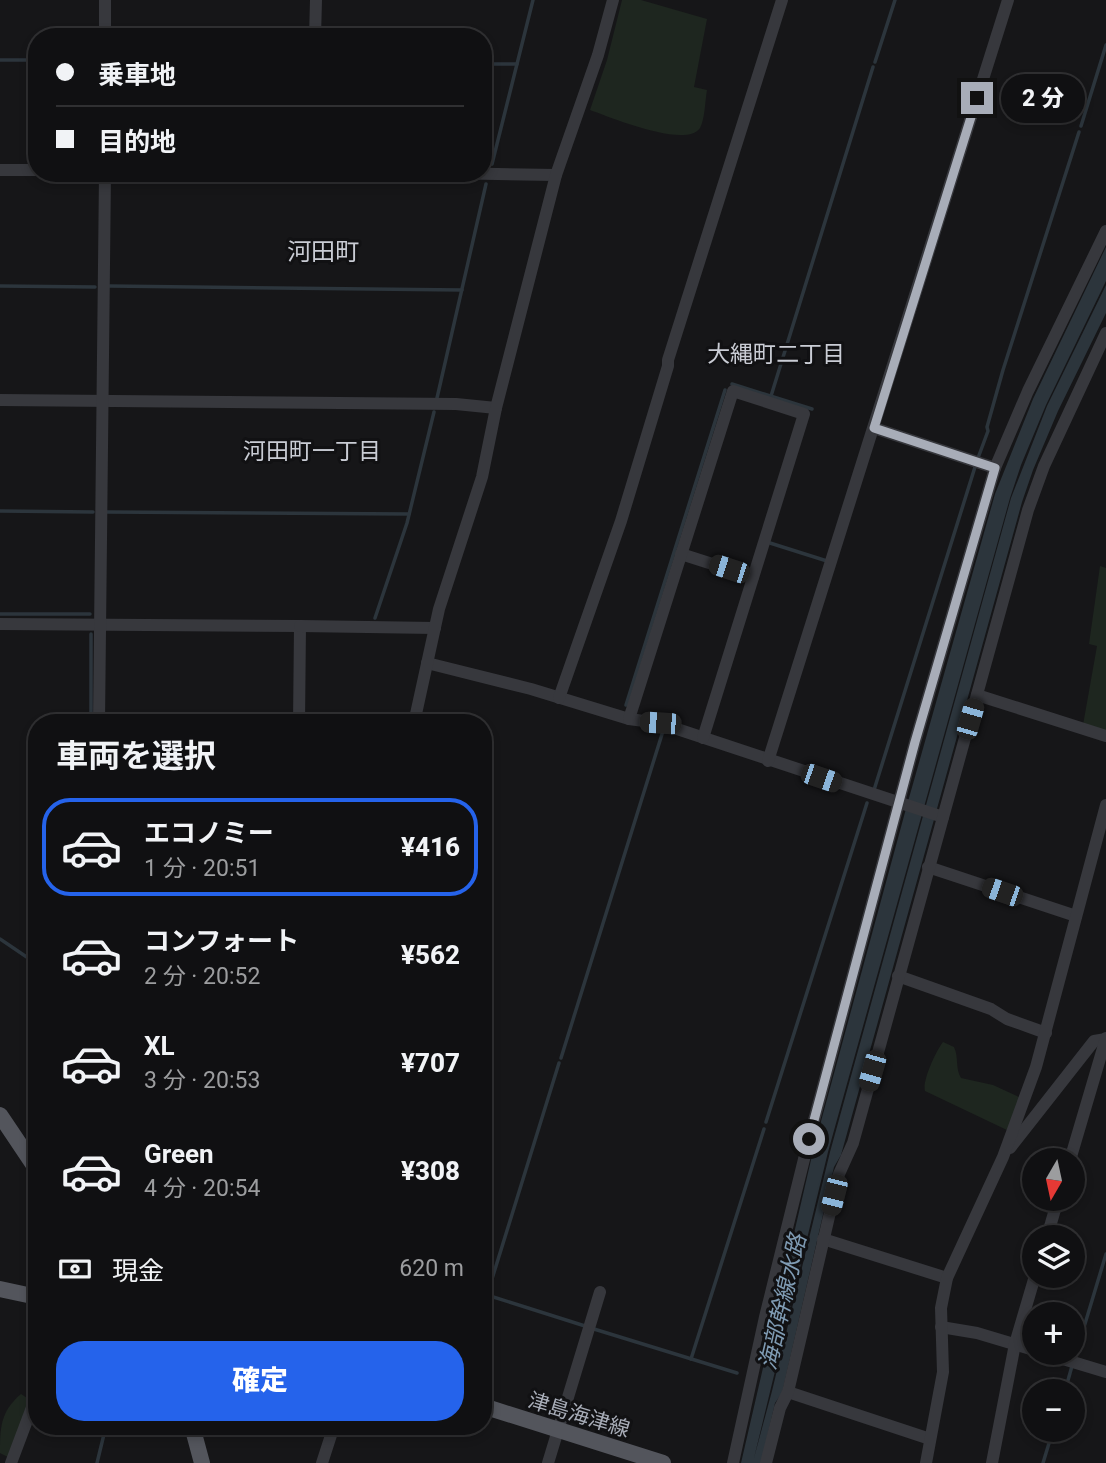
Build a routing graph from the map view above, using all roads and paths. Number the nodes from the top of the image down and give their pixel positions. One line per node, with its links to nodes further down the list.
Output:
1 (105, 0): 6 (street)
2 (316, 0): 7 (street)
3 (613, 0): 11 (street)
4 (782, 0): 28 (street)
5 (1008, 0): 18 (street)
6 (105, 28)
7 (315, 28)
8 (0, 170): 9 (street)
9 (28, 170)
10 (492, 174): 11 (street)
11 (556, 175): 17 (street)
12 (105, 182): 16 (street)
13 (1106, 231): 19 (street)
14 (1106, 333): 27 (street)
15 (0, 400): 16 (street)
16 (101, 401): 17 (street); 22 (street)
17 (496, 408): 25 (street)
18 (874, 428): 19 (street); 35 (street)
19 (995, 468): 36 (street)
20 (681, 554): 21 (street); 21 (street); 32 (street)
21 (753, 577): 34 (street)
22 (99, 623): 23 (street); 24 (street); 29 (street)
23 (0, 624)
24 (300, 626): 25 (street); 30 (street)
25 (435, 628): 26 (street)
26 (427, 663): 28 (street); 31 (street)
27 (977, 695): 33 (street); 38 (street)
28 (559, 698): 32 (street)
29 (99, 714)
30 (299, 714)
31 (416, 714)
32 (629, 719): 34 (street)
33 (1106, 736)
34 (703, 738): 35 (street)
35 (768, 761): 36 (street)
36 (899, 804): 38 (street); 71 (street)
37 (1106, 804): 40 (street)
38 (943, 817): 39 (street)
39 (928, 867): 40 (street); 41 (street)
40 (1076, 916): 42 (street)
41 (898, 976): 42 (street); 48 (street)
42 (1046, 1033): 47 (street)
43 (1106, 1039): 45 (street); 47 (street)
44 (0, 1115): 46 (main road)
45 (1074, 1148)
46 (28, 1157)
47 (1003, 1157): 49 (street)
48 (823, 1239): 49 (street); 59 (street)
49 (947, 1278): 54 (street)
50 (1031, 1288): 55 (street)
51 (0, 1289): 53 (main road)
52 (600, 1292): 62 (street)
53 (28, 1295)
54 (941, 1328): 55 (street); 65 (street)
55 (1015, 1344): 56 (street); 74 (street)
56 (1022, 1346)
57 (1083, 1365): 58 (street)
58 (1106, 1372)
59 (788, 1392): 65 (street); 72 (street)
60 (492, 1409): 62 (main road, 津島海津線)
61 (28, 1418): 66 (street)
62 (558, 1430): 69 (street); 70 (main road, 津島海津線)
63 (194, 1435): 67 (main road)
64 (331, 1435): 68 (street)
65 (930, 1439): 73 (street)
66 (11, 1463)
67 (202, 1463)
68 (322, 1463)
69 (548, 1463)
70 (663, 1463)
71 (733, 1463)
72 (766, 1463)
73 (926, 1463)
74 (992, 1463)

